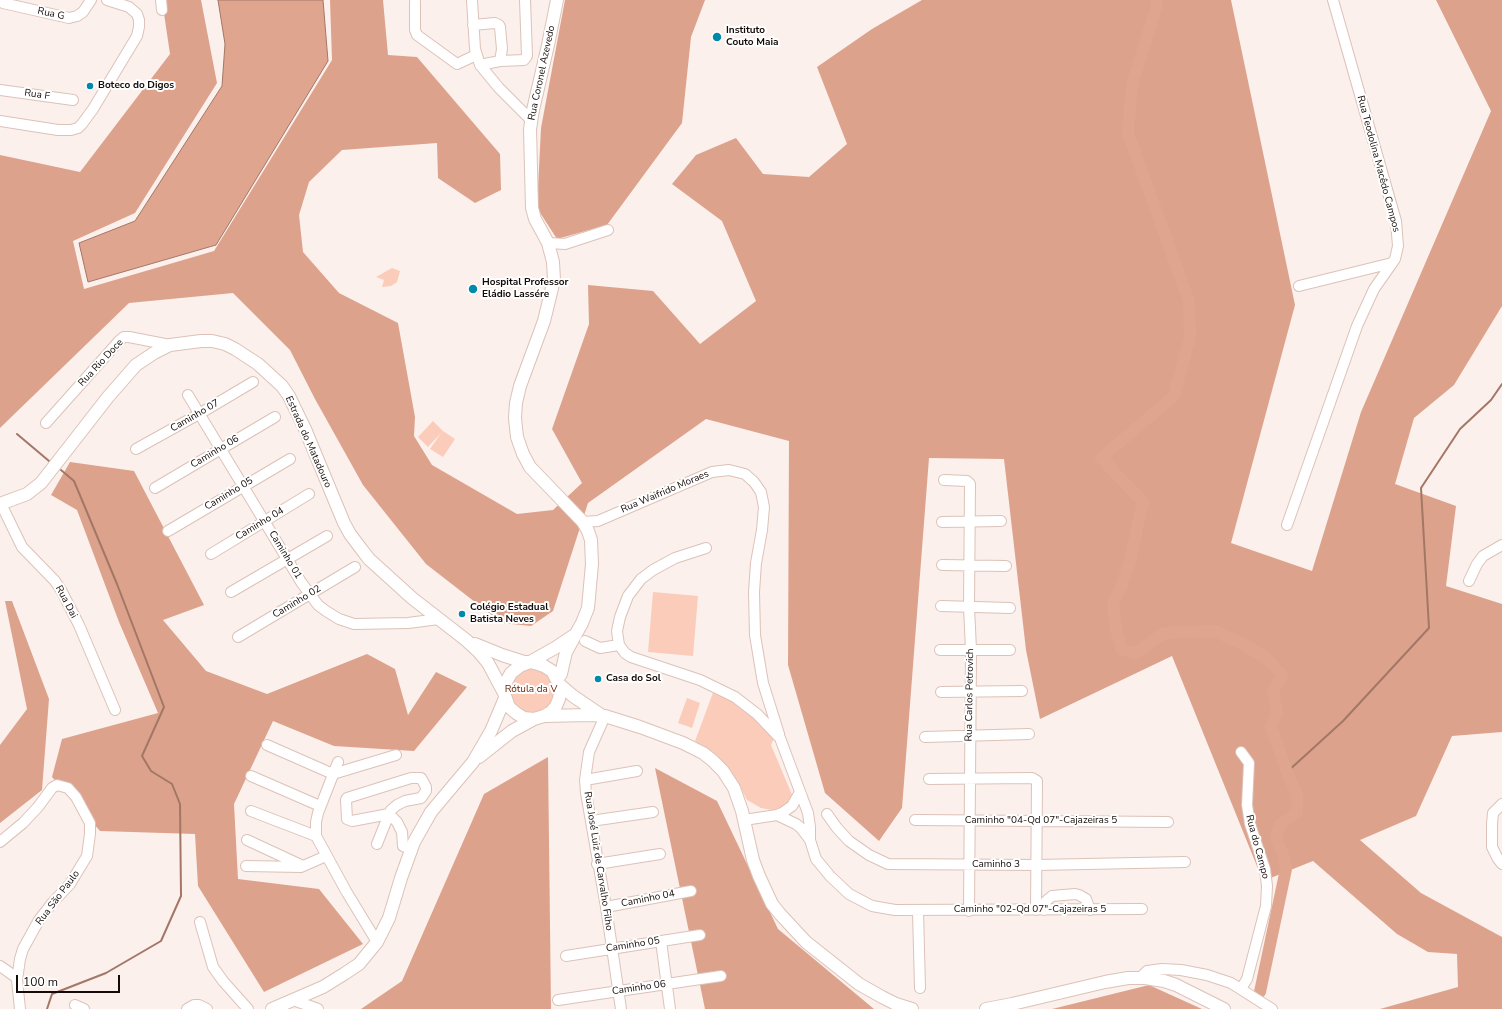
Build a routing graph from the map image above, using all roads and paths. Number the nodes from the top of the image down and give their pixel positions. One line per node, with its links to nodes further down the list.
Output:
1 (92, 0): 8 (street, Rua G)
2 (107, 0): 16 (street)
3 (472, 0): 9 (street)
4 (525, 0): 11 (street)
5 (557, 0): 15 (main road, Rua Coronel Azevedo)
6 (1333, 0): 21 (street, Rua Teodolina Macêdo Campos)
7 (415, 2): 10 (street)
8 (3, 3)
9 (473, 25): 10 (street); 11 (street)
10 (476, 55): 12 (street)
11 (500, 61): 12 (street)
12 (480, 65): 15 (street)
13 (0, 90): 14 (street, Rua F)
14 (73, 100)
15 (531, 120): 18 (main road, Rua Coronel Azevedo)
16 (0, 121)
17 (608, 230): 19 (street)
18 (548, 243): 19 (street); 20 (main road, Rua Coronel Azevedo)
19 (565, 244): 20 (street)
20 (553, 259): 42 (main road, Rua Coronel Azevedo)
21 (1392, 263): 22 (street); 41 (street, Rua Teodolina Macêdo Campos)
22 (1299, 286)
23 (170, 345): 28 (street, Rua Rio Doce); 36 (main road, Estrada do Matadouro); 59 (main road, Estrada do Matadouro)
24 (253, 382): 26 (street, Caminho 07)
25 (188, 394): 26 (street, Caminho 01)
26 (199, 414): 29 (street, Caminho 01); 30 (street, Caminho 07)
27 (276, 416): 29 (street, Caminho 06)
28 (46, 423)
29 (220, 448): 33 (street, Caminho 01); 34 (street, Caminho 06)
30 (136, 449)
31 (290, 459): 33 (street, Caminho 05)
32 (944, 480): 40 (street, Rua Carlos Petrovich)
33 (243, 486): 37 (street, Caminho 01); 43 (street, Caminho 05)
34 (155, 488)
35 (309, 494): 37 (street, Caminho 04)
36 (0, 504): 73 (street, Rua Dai)
37 (265, 521): 47 (street, Caminho 04); 48 (street, Caminho 01)
38 (1001, 521): 40 (street)
39 (942, 522): 40 (street)
40 (969, 522): 50 (street, Rua Carlos Petrovich)
41 (1286, 525)
42 (585, 526): 61 (main road); 79 (street, Rua Waifrido Moraes)
43 (168, 531)
44 (327, 536): 48 (street)
45 (1502, 545): 53 (street)
46 (706, 548): 63 (street)
47 (211, 554)
48 (287, 558): 54 (street); 55 (street, Caminho 01)
49 (942, 565): 50 (street)
50 (969, 565): 51 (street); 57 (street, Rua Carlos Petrovich)
51 (1006, 566)
52 (355, 567): 55 (street, Caminho 02)
53 (1469, 581)
54 (231, 592)
55 (310, 594): 59 (street, Caminho 01); 60 (street, Caminho 02)
56 (941, 606): 57 (street)
57 (969, 607): 58 (street); 65 (street, Rua Carlos Petrovich)
58 (1010, 608)
59 (439, 619): 62 (main road, Estrada do Matadouro)
60 (238, 637)
61 (580, 638): 63 (street); 67 (main road); 68 (main road)
62 (466, 640): 67 (main road, Estrada do Matadouro); 72 (main road, Estrada do Matadouro)
63 (618, 645): 79 (street)
64 (940, 650): 65 (street)
65 (971, 650): 66 (street); 71 (street, Rua Carlos Petrovich)
66 (1010, 650)
67 (530, 662): 68 (main road); 72 (main road)
68 (558, 682): 74 (main road); 75 (main road)
69 (1022, 691): 71 (street)
70 (941, 692): 71 (street)
71 (970, 692): 77 (street, Rua Carlos Petrovich)
72 (505, 695): 75 (main road); 84 (main road)
73 (115, 710)
74 (603, 715): 75 (main road); 90 (street, Rua José Luiz de Carvalho Filho); 99 (main road)
75 (539, 717): 84 (main road)
76 (1029, 734): 77 (street)
77 (970, 736): 78 (street); 89 (street, Rua Carlos Petrovich)
78 (925, 737)
79 (780, 738): 91 (street, Rua Waifrido Moraes)
80 (267, 745): 86 (street)
81 (1241, 752): 139 (street, Rua do Campo)
82 (396, 755): 86 (street)
83 (338, 762): 86 (street)
84 (473, 762): 110 (main road)
85 (637, 771): 90 (street)
86 (333, 774): 93 (street)
87 (251, 776): 93 (street)
88 (929, 778): 89 (street)
89 (970, 779): 101 (street, Rua Carlos Petrovich); 103 (street)
90 (585, 780): 102 (street, Rua José Luiz de Carvalho Filho)
91 (800, 792): 98 (street); 107 (street, Rua Waifrido Moraes)
92 (1502, 804): 115 (street)
93 (320, 806): 105 (street)
94 (251, 811): 105 (street)
95 (653, 812): 102 (street)
96 (389, 814): 96 (street); 109 (street); 110 (street)
97 (827, 814): 116 (street, Caminho 3)
98 (777, 815): 99 (street); 107 (street)
99 (744, 820): 151 (main road)
100 (915, 820): 101 (street, Caminho "04-Qd 07"-Cajazeiras 5)
101 (970, 820): 103 (street, Caminho "04-Qd 07"-Cajazeiras 5); 116 (street, Rua Carlos Petrovich)
102 (591, 821): 114 (street, Rua José Luiz de Carvalho Filho)
103 (1037, 821): 104 (street, Caminho "04-Qd 07"-Cajazeiras 5); 117 (street)
104 (1168, 822)
105 (316, 836): 112 (street)
106 (247, 840): 119 (street)
107 (810, 840): 125 (street, Caminho "02-Qd 07"-Cajazeiras 5)
108 (0, 842): 135 (street, Rua São Paulo)
109 (377, 844)
110 (412, 850): 130 (main road)
111 (660, 854): 114 (street)
112 (326, 856): 119 (street); 130 (street)
113 (1185, 862): 117 (street, Caminho 3)
114 (598, 864): 121 (street, Rua José Luiz de Carvalho Filho)
115 (1502, 864)
116 (970, 865): 117 (street, Caminho 3); 126 (street, Rua Carlos Petrovich)
117 (1037, 865): 122 (street)
118 (246, 866): 119 (street)
119 (304, 867)
120 (691, 891): 121 (street, Caminho 04)
121 (606, 907): 131 (street, Rua José Luiz de Carvalho Filho)
122 (1040, 910): 123 (street, Caminho "02-Qd 07"-Cajazeiras 5); 123 (street); 126 (street, Caminho "02-Qd 07"-Cajazeiras 5)
123 (1090, 910): 124 (street, Caminho "02-Qd 07"-Cajazeiras 5)
124 (1142, 910)
125 (918, 911): 126 (street, Caminho "02-Qd 07"-Cajazeiras 5); 138 (street)
126 (969, 911)
127 (200, 922): 146 (street)
128 (700, 935): 129 (street, Caminho 05)
129 (661, 941): 131 (street, Caminho 05); 137 (street)
130 (378, 942): 141 (main road)
131 (612, 949): 132 (street, Caminho 05); 140 (street, Rua José Luiz de Carvalho Filho)
132 (566, 956)
133 (0, 966): 135 (street)
134 (720, 976): 137 (street, Caminho 06)
135 (17, 978): 143 (street, Rua São Paulo)
136 (1140, 978): 139 (street); 152 (main road); 153 (main road)
137 (666, 983): 140 (street, Caminho 06); 150 (street)
138 (920, 988)
139 (1241, 988): 154 (street)
140 (618, 991): 142 (street, Caminho 06); 149 (street, Rua José Luiz de Carvalho Filho)
141 (293, 1000): 147 (main road); 148 (street)
142 (558, 1000)
143 (20, 1009)
144 (187, 1009): 145 (street)
145 (207, 1009)
146 (248, 1009)
147 (272, 1009)
148 (318, 1009)
149 (621, 1009)
150 (670, 1009)
151 (912, 1009)
152 (986, 1009)
153 (1224, 1009)
154 (1272, 1009)

